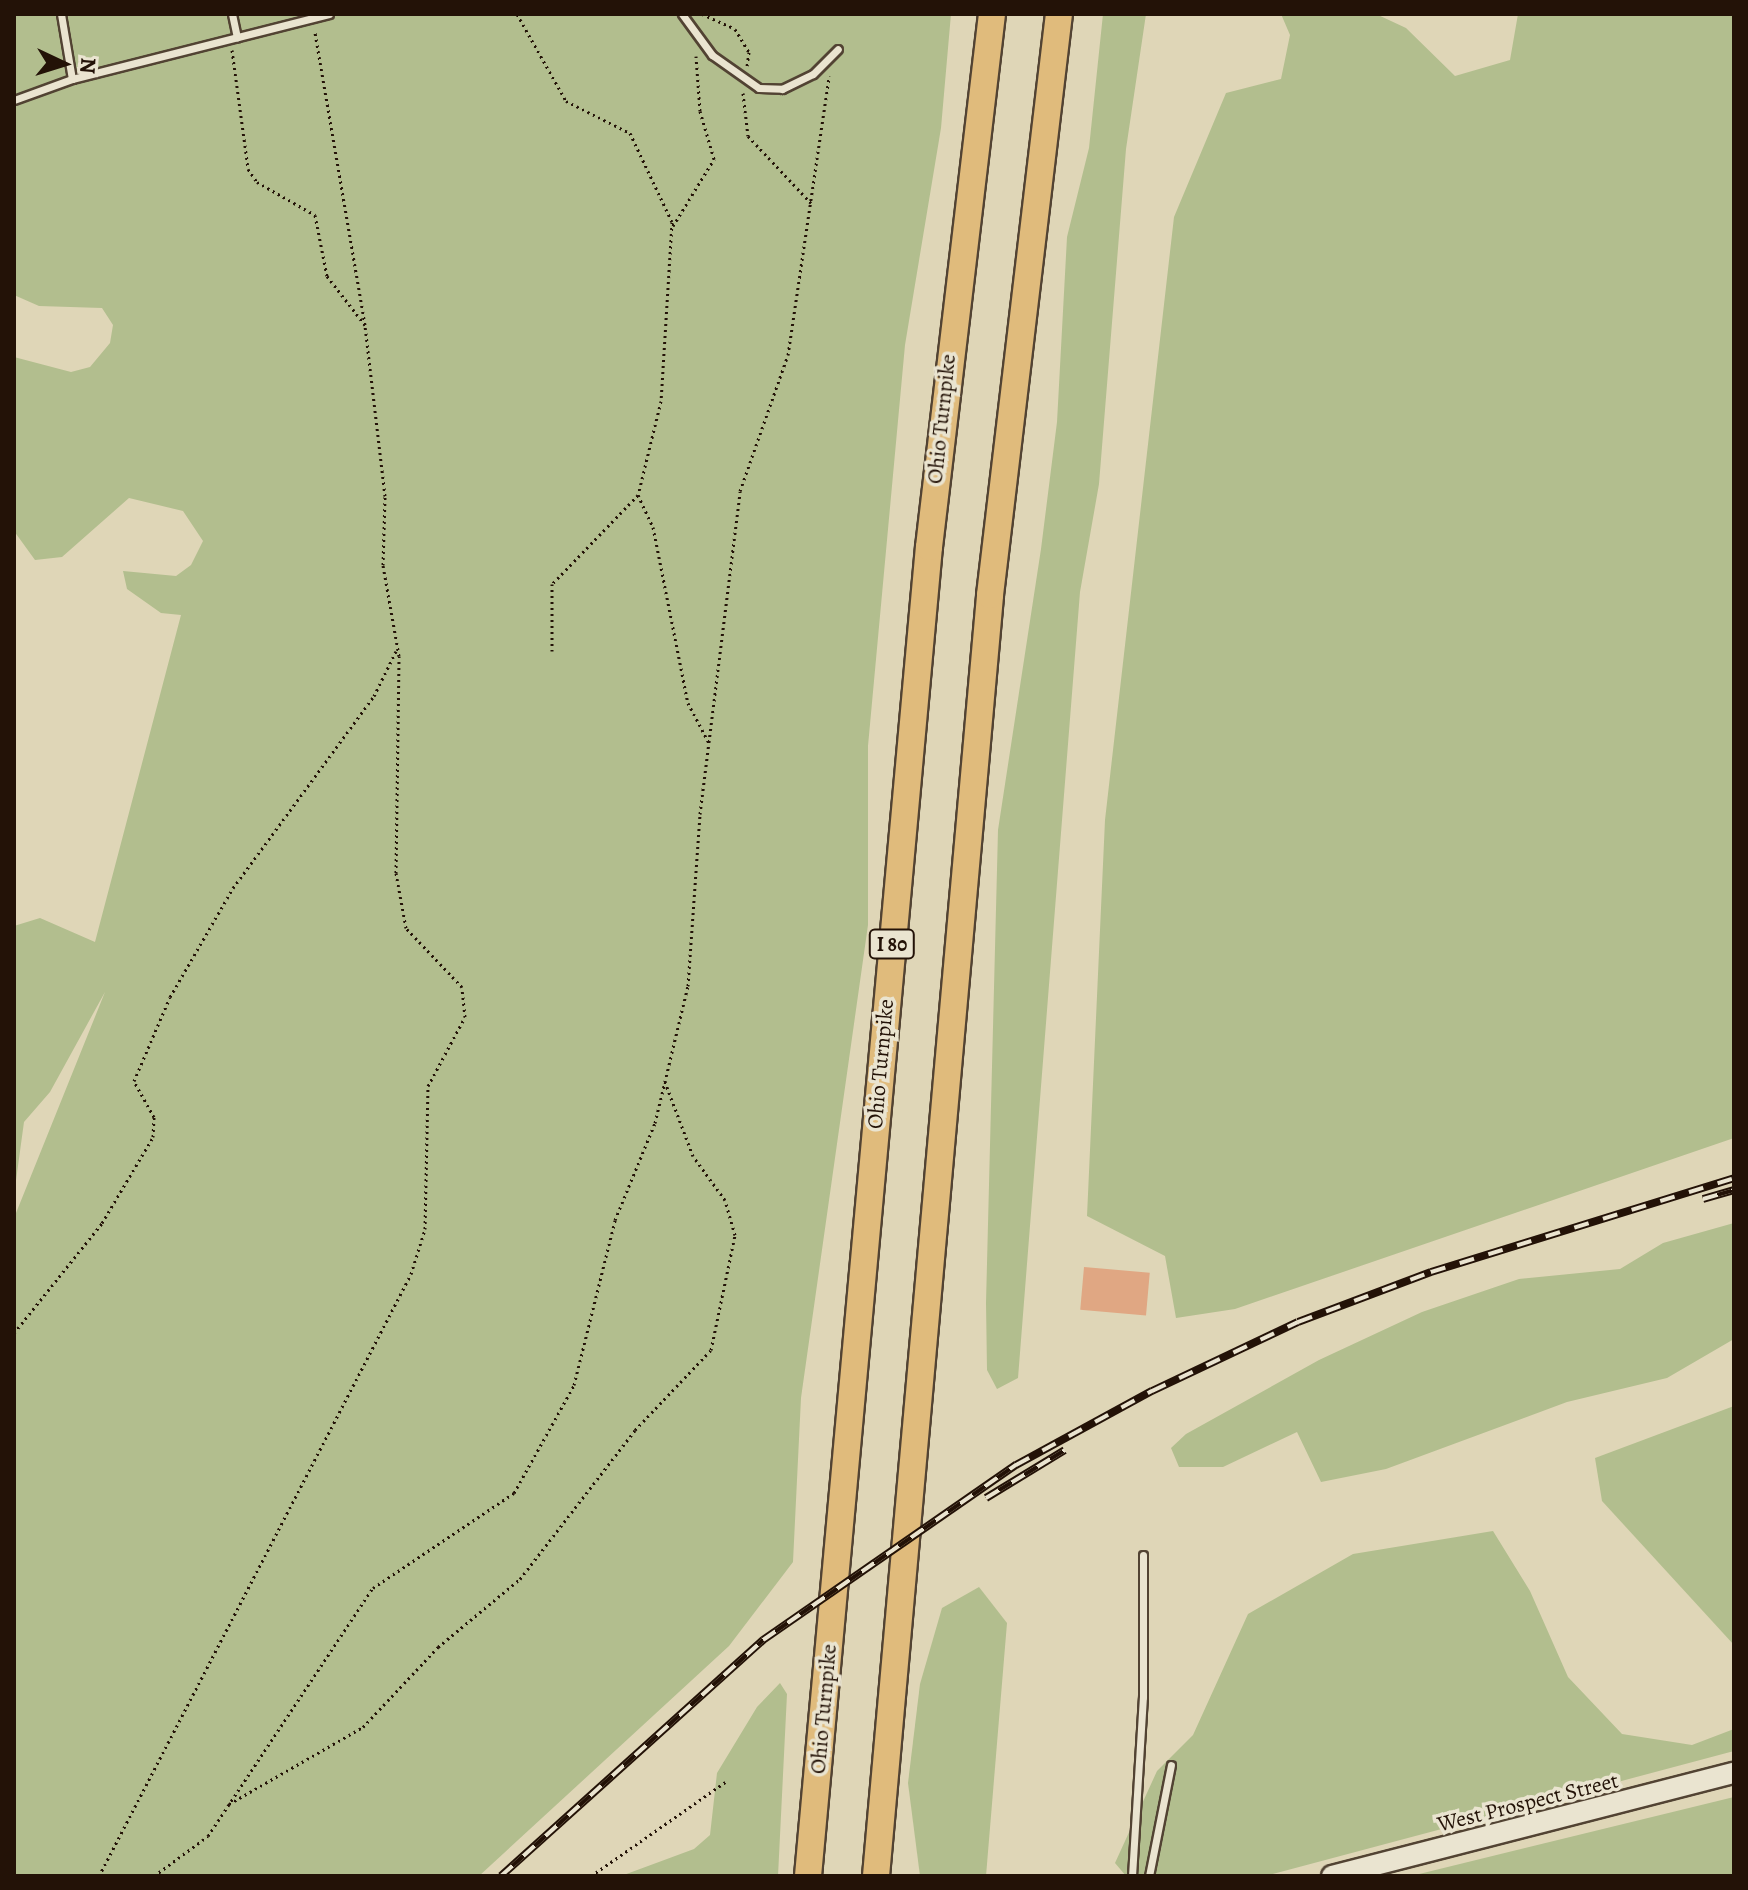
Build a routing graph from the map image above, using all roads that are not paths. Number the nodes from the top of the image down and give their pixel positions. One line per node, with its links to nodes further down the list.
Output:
1 (61, 14): 9 (lane)
2 (232, 14): 7 (lane)
3 (329, 14): 7 (lane)
4 (682, 14): 8 (lane)
5 (992, 14): 14 (highway, Ohio Turnpike / I 80)
6 (1059, 14): 15 (highway)
7 (234, 37): 9 (lane)
8 (838, 49)
9 (72, 79): 10 (lane)
10 (14, 100)
11 (1143, 1555): 16 (lane)
12 (1171, 1765): 17 (lane)
13 (1734, 1773): 18 (street, West Prospect Street)
14 (808, 1876)
15 (876, 1876)
16 (1132, 1876)
17 (1149, 1876)
18 (1332, 1876)

